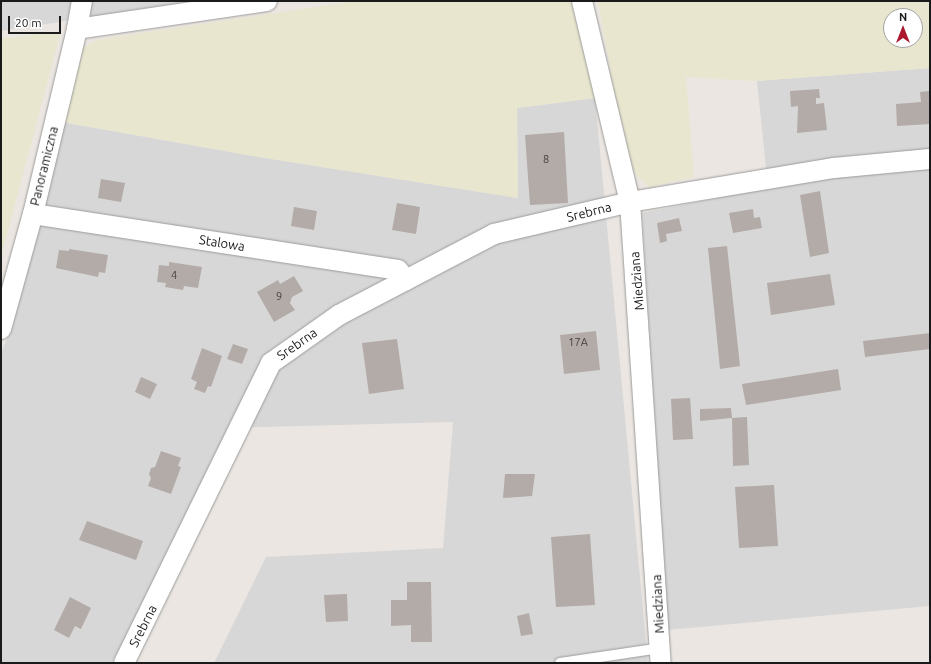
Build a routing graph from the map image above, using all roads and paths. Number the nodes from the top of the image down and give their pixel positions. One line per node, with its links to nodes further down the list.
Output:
1 (82, 1): 4 (street, Panoramiczna)
2 (267, 1): 4 (street)
3 (582, 1): 6 (street, Miedziana)
4 (77, 29): 7 (street, Panoramiczna)
5 (930, 159): 6 (street)
6 (630, 202): 8 (street, Srebrna); 10 (street, Miedziana)
7 (33, 214): 8 (street, Stalowa); 9 (street, Panoramiczna)
8 (406, 280): 11 (street, Srebrna)
9 (1, 329)
10 (661, 655): 12 (lane)
11 (124, 663)
12 (560, 663)

